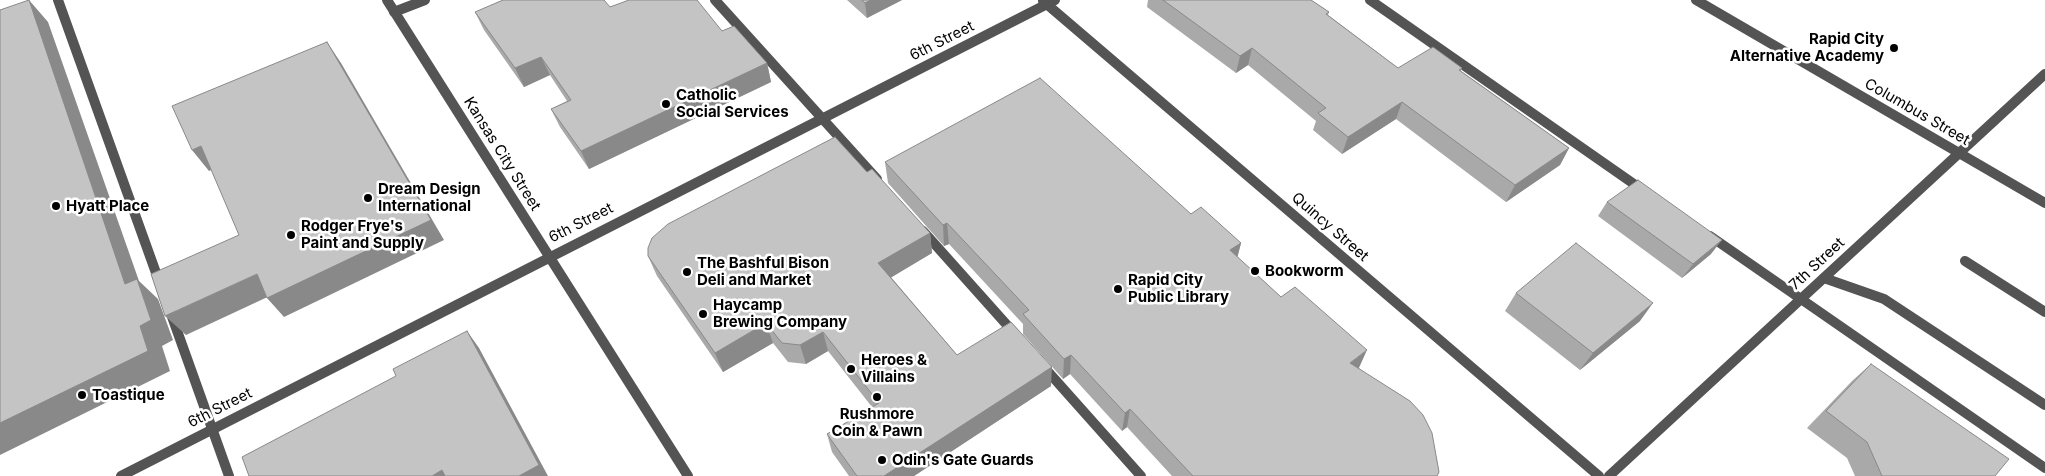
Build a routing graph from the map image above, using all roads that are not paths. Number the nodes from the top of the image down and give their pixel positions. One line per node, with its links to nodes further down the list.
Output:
1 (58, 0): 25 (street)
2 (387, 0): 8 (street, Kansas City Street)
3 (425, 0): 8 (street)
4 (715, 0): 10 (street)
5 (1370, 0): 13 (street)
6 (1696, 0): 11 (street, Columbus Street)
7 (1048, 1): 10 (street, 6th Street); 31 (street, Quincy Street)
8 (394, 12): 17 (street, Kansas City Street)
9 (2045, 74): 11 (street, 7th Street)
10 (823, 119): 12 (street); 17 (street, 6th Street)
11 (1959, 153): 14 (street, Columbus Street); 19 (street, 7th Street)
12 (883, 187)
13 (1656, 199)
14 (2045, 203)
15 (916, 224): 22 (street)
16 (1704, 232): 20 (street)
17 (548, 256): 25 (street, 6th Street); 29 (street, Kansas City Street)
18 (1966, 261): 21 (street)
19 (1824, 278): 20 (street, 7th Street); 24 (street)
20 (1801, 299): 26 (street); 32 (street, 7th Street)
21 (2045, 312)
22 (1021, 341)
23 (1034, 356): 30 (street)
24 (2045, 405)
25 (212, 430): 27 (street, 6th Street); 28 (street)
26 (2045, 468)
27 (121, 476)
28 (229, 476)
29 (688, 476)
30 (1141, 476)
31 (1599, 476)
32 (1609, 476)

